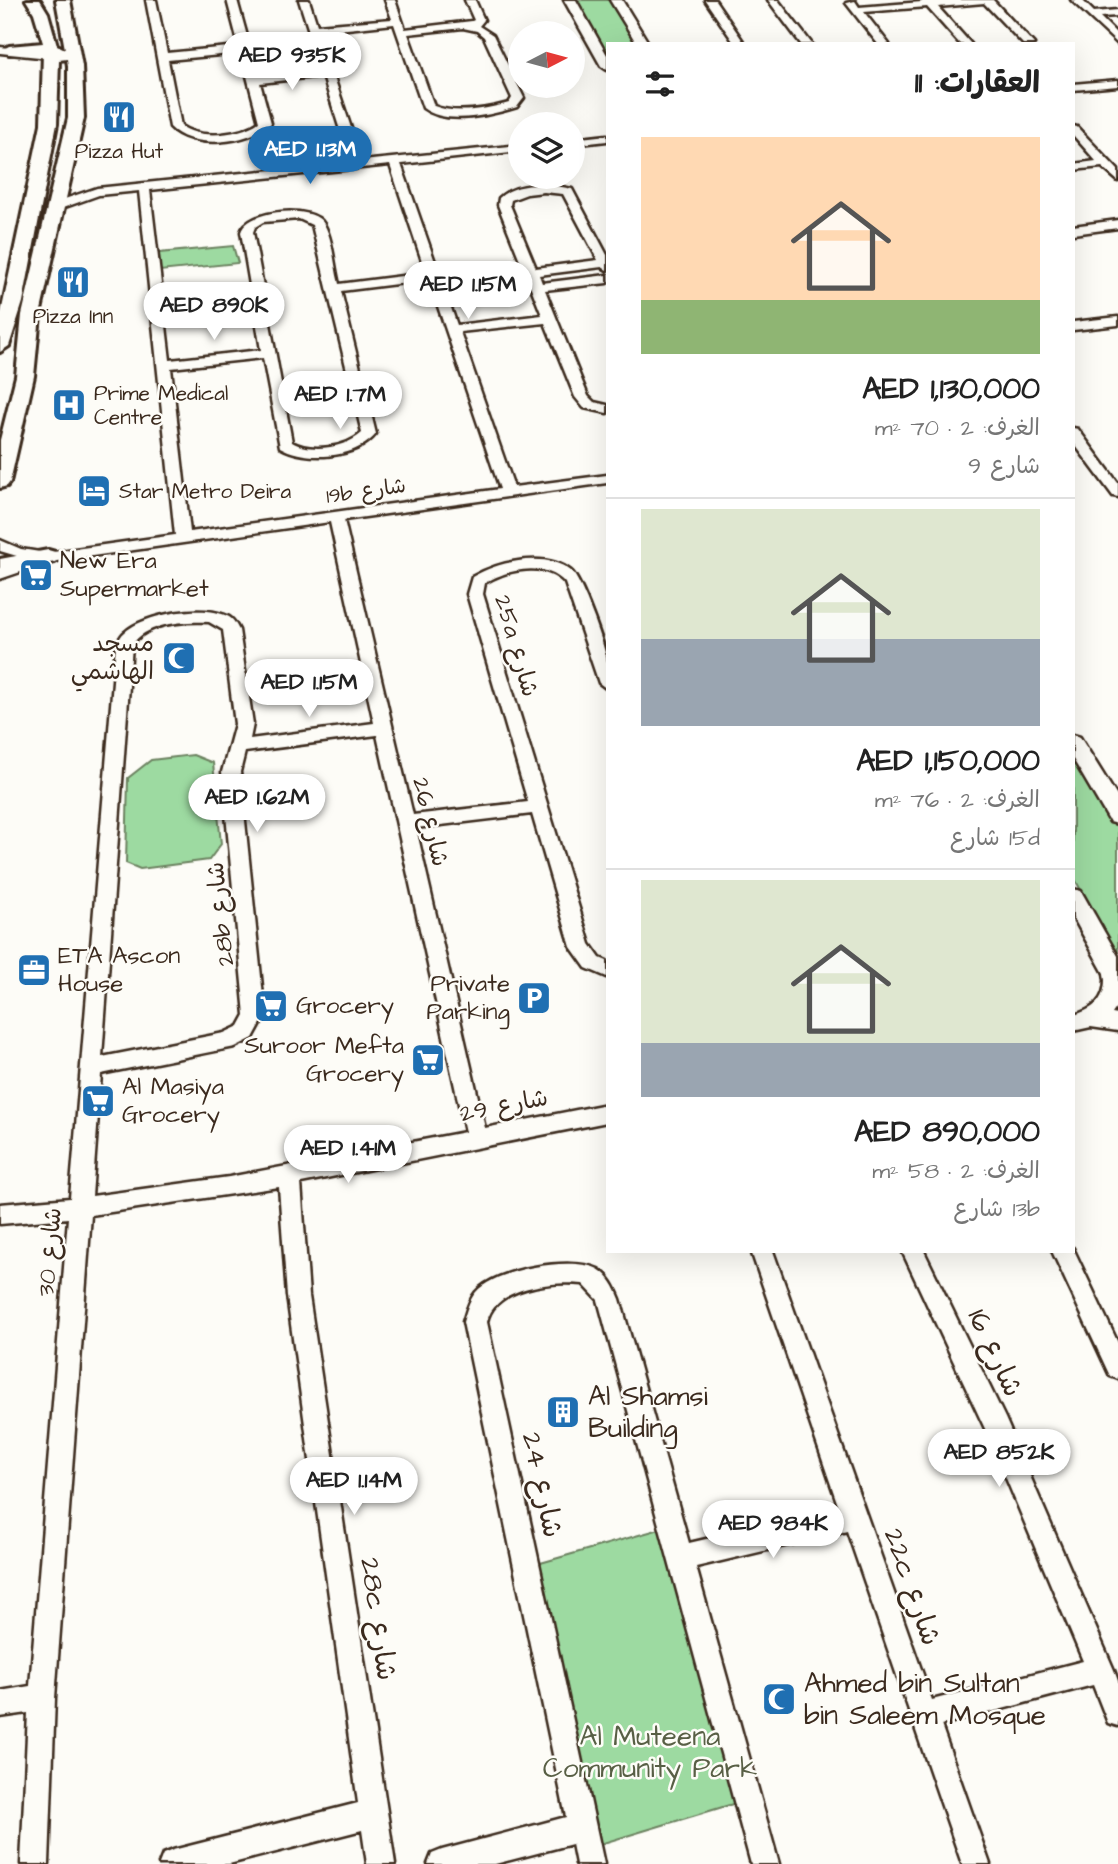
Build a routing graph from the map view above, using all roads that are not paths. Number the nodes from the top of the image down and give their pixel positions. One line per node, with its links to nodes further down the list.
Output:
1 (18, 0): 23 (main road)
2 (33, 0): 23 (main road)
3 (63, 0): 39 (main road)
4 (151, 0): 33 (street)
5 (232, 0): 31 (street)
6 (304, 0): 22 (street)
7 (390, 0): 21 (street)
8 (470, 0): 20 (street)
9 (570, 0): 34 (street)
10 (616, 0): 25 (street)
11 (710, 0): 26 (street)
12 (773, 0): 27 (street)
13 (848, 0): 17 (street)
14 (986, 0): 16 (street); 30 (street)
15 (1076, 0): 19 (street)
16 (928, 2): 17 (street); 29 (street)
17 (856, 10): 28 (street)
18 (1118, 13): 19 (street)
19 (1091, 15): 24 (street)
20 (466, 26): 21 (street); 21 (street)
21 (400, 27): 22 (street)
22 (313, 29): 35 (street)
23 (48, 41): 32 (main road); 39 (main road); 66 (main road)
24 (1118, 41)
25 (642, 42)
26 (739, 42)
27 (805, 42)
28 (882, 42)
29 (964, 42)
30 (1027, 42)
31 (246, 49): 33 (street); 36 (street)
32 (4, 50)
33 (162, 57): 36 (street)
34 (606, 64)
35 (327, 72): 36 (street); 46 (street)
36 (254, 80)
37 (1118, 83): 38 (street)
38 (1075, 88)
39 (76, 91): 49 (main road)
40 (1075, 131): 45 (street)
41 (606, 138): 42 (street)
42 (585, 141)
43 (508, 149): 44 (street)
44 (394, 161): 46 (street); 58 (street)
45 (1104, 163): 47 (street); 48 (street)
46 (358, 165): 50 (street)
47 (1075, 167)
48 (1118, 177)
49 (63, 182): 51 (street); 52 (main road)
50 (144, 187): 51 (street); 68 (street)
51 (97, 192): 52 (street)
52 (57, 206): 73 (main road)
53 (1118, 224): 54 (street)
54 (1075, 230)
55 (606, 262): 57 (street)
56 (606, 264): 57 (street)
57 (532, 272): 60 (street)
58 (434, 276): 61 (street); 65 (street)
59 (606, 279): 60 (street)
60 (538, 287): 62 (street)
61 (334, 288): 67 (street); 67 (street)
62 (550, 318): 65 (street); 70 (street)
63 (1118, 321): 64 (street)
64 (1075, 326)
65 (453, 329): 75 (street)
66 (0, 345)
67 (268, 353): 68 (street)
68 (164, 365): 78 (street)
69 (5, 382): 71 (main road)
70 (606, 409)
71 (0, 413)
72 (1075, 435): 76 (street)
73 (0, 479)
74 (606, 479): 75 (street, 19b شارع)
75 (509, 493): 77 (street, 19b شارع)
76 (1118, 493)
77 (336, 517): 78 (street, 19b شارع); 85 (street, شارع 26)
78 (183, 538): 80 (street, 19b شارع)
79 (0, 545): 80 (street, 19b شارع)
80 (48, 557): 81 (main road); 82 (street, 19b شارع)
81 (0, 566)
82 (0, 574)
83 (124, 645): 87 (street, 28b شارع); 96 (street, شارع 30)
84 (606, 680): 88 (street, 25a شارع)
85 (384, 728): 87 (street); 90 (street, شارع 26)
86 (1075, 745): 89 (street)
87 (239, 747): 96 (street, 28b شارع)
88 (539, 807): 90 (street); 92 (street, 25a شارع)
89 (1118, 816)
90 (405, 823): 98 (street, شارع 26)
91 (1075, 901): 93 (street)
92 (606, 969)
93 (1116, 973): 94 (street)
94 (1082, 1021): 95 (street)
95 (1118, 1023)
96 (92, 1067): 100 (street, شارع 30)
97 (606, 1113): 98 (street, شارع 29)
98 (477, 1138): 99 (street, شارع 29)
99 (289, 1174): 100 (street, شارع 29); 113 (street, 28c شارع)
100 (80, 1209): 101 (street, شارع 29); 109 (street, شارع 30)
101 (0, 1214)
102 (763, 1253): 106 (street, 22c شارع)
103 (914, 1253): 108 (street, شارع 16)
104 (1064, 1253): 105 (street)
105 (1118, 1368)
106 (854, 1517): 107 (street); 112 (street, 22c شارع)
107 (681, 1558): 114 (street, شارع 24); 120 (street, شارع 24)
108 (1101, 1670): 111 (street, شارع 16); 112 (street)
109 (41, 1698): 110 (street); 115 (street, شارع 30)
110 (0, 1704)
111 (1118, 1713)
112 (924, 1716): 121 (street, 22c شارع)
113 (374, 1813): 116 (street); 117 (street, 28c شارع)
114 (581, 1827): 118 (street); 119 (street, شارع 24)
115 (35, 1864)
116 (173, 1864)
117 (381, 1864)
118 (442, 1864)
119 (590, 1864)
120 (765, 1864)
121 (976, 1864)

